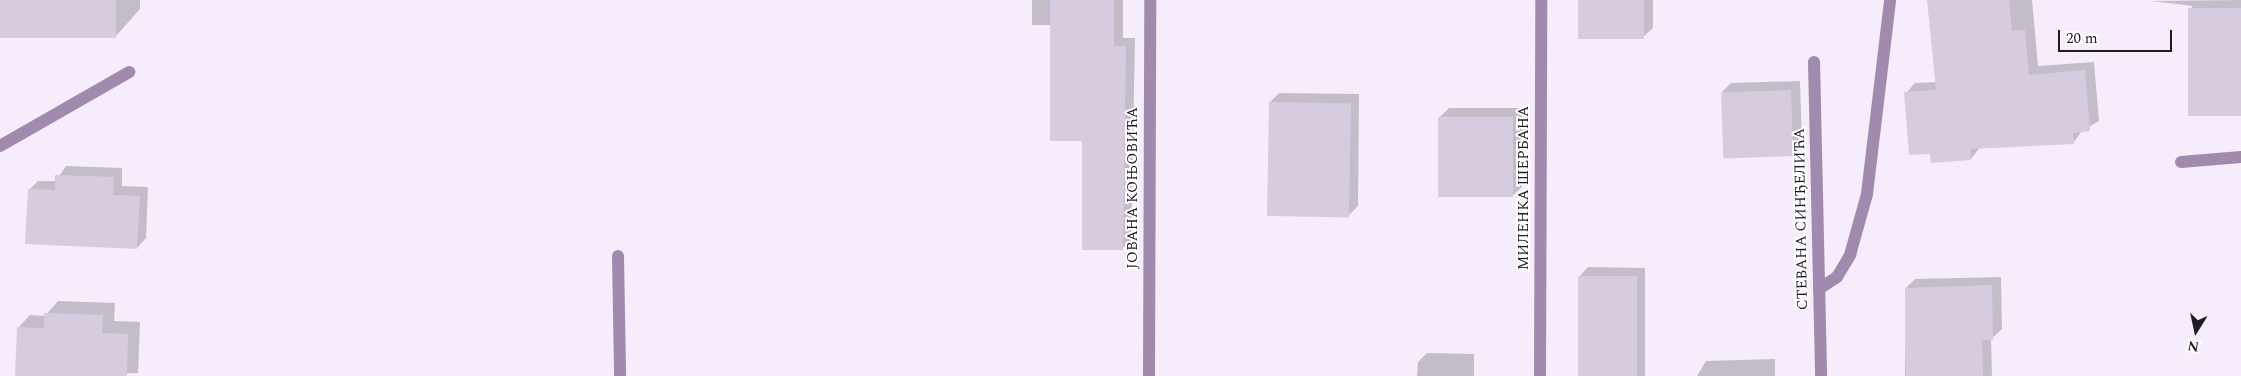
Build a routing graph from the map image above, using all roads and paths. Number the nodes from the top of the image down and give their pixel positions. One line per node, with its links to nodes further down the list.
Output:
1 (1150, 0): 12 (street, ЈОВАНА КОЊОВИЋА)
2 (1541, 0): 13 (street, МИЛЕНКА ШЕРБАНА)
3 (1890, 0): 10 (street)
4 (1814, 62): 10 (street, СТЕВАНА СИНЂЕЛИЋА)
5 (129, 72): 6 (street)
6 (0, 146)
7 (2241, 157): 8 (street)
8 (2181, 162)
9 (618, 256): 11 (street)
10 (1819, 289): 14 (street, СТЕВАНА СИНЂЕЛИЋА)
11 (620, 376)
12 (1148, 376)
13 (1540, 376)
14 (1821, 376)

